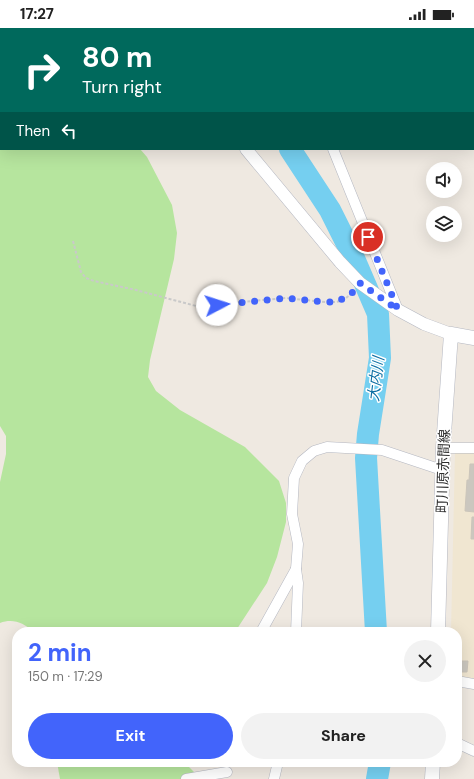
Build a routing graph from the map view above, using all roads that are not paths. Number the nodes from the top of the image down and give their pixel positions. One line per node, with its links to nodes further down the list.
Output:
1 (247, 150): 3 (street)
2 (333, 150): 3 (street)
3 (398, 310): 4 (street)
4 (450, 334): 5 (main road); 6 (main road, 町川原赤間線)
5 (474, 338)
6 (443, 448): 7 (street); 8 (main road, 町川原赤間線)
7 (474, 448)
8 (442, 470): 9 (street); 12 (main road, 町川原赤間線)
9 (296, 569): 10 (street); 11 (street)
10 (264, 627)
11 (296, 627)
12 (438, 627)
13 (462, 682): 14 (street)
14 (474, 684)
15 (462, 745): 16 (street)
16 (474, 751)
17 (277, 767): 21 (street)
18 (433, 767): 22 (main road)
19 (227, 775): 20 (street)
20 (186, 779)
21 (274, 779)
22 (432, 779)

